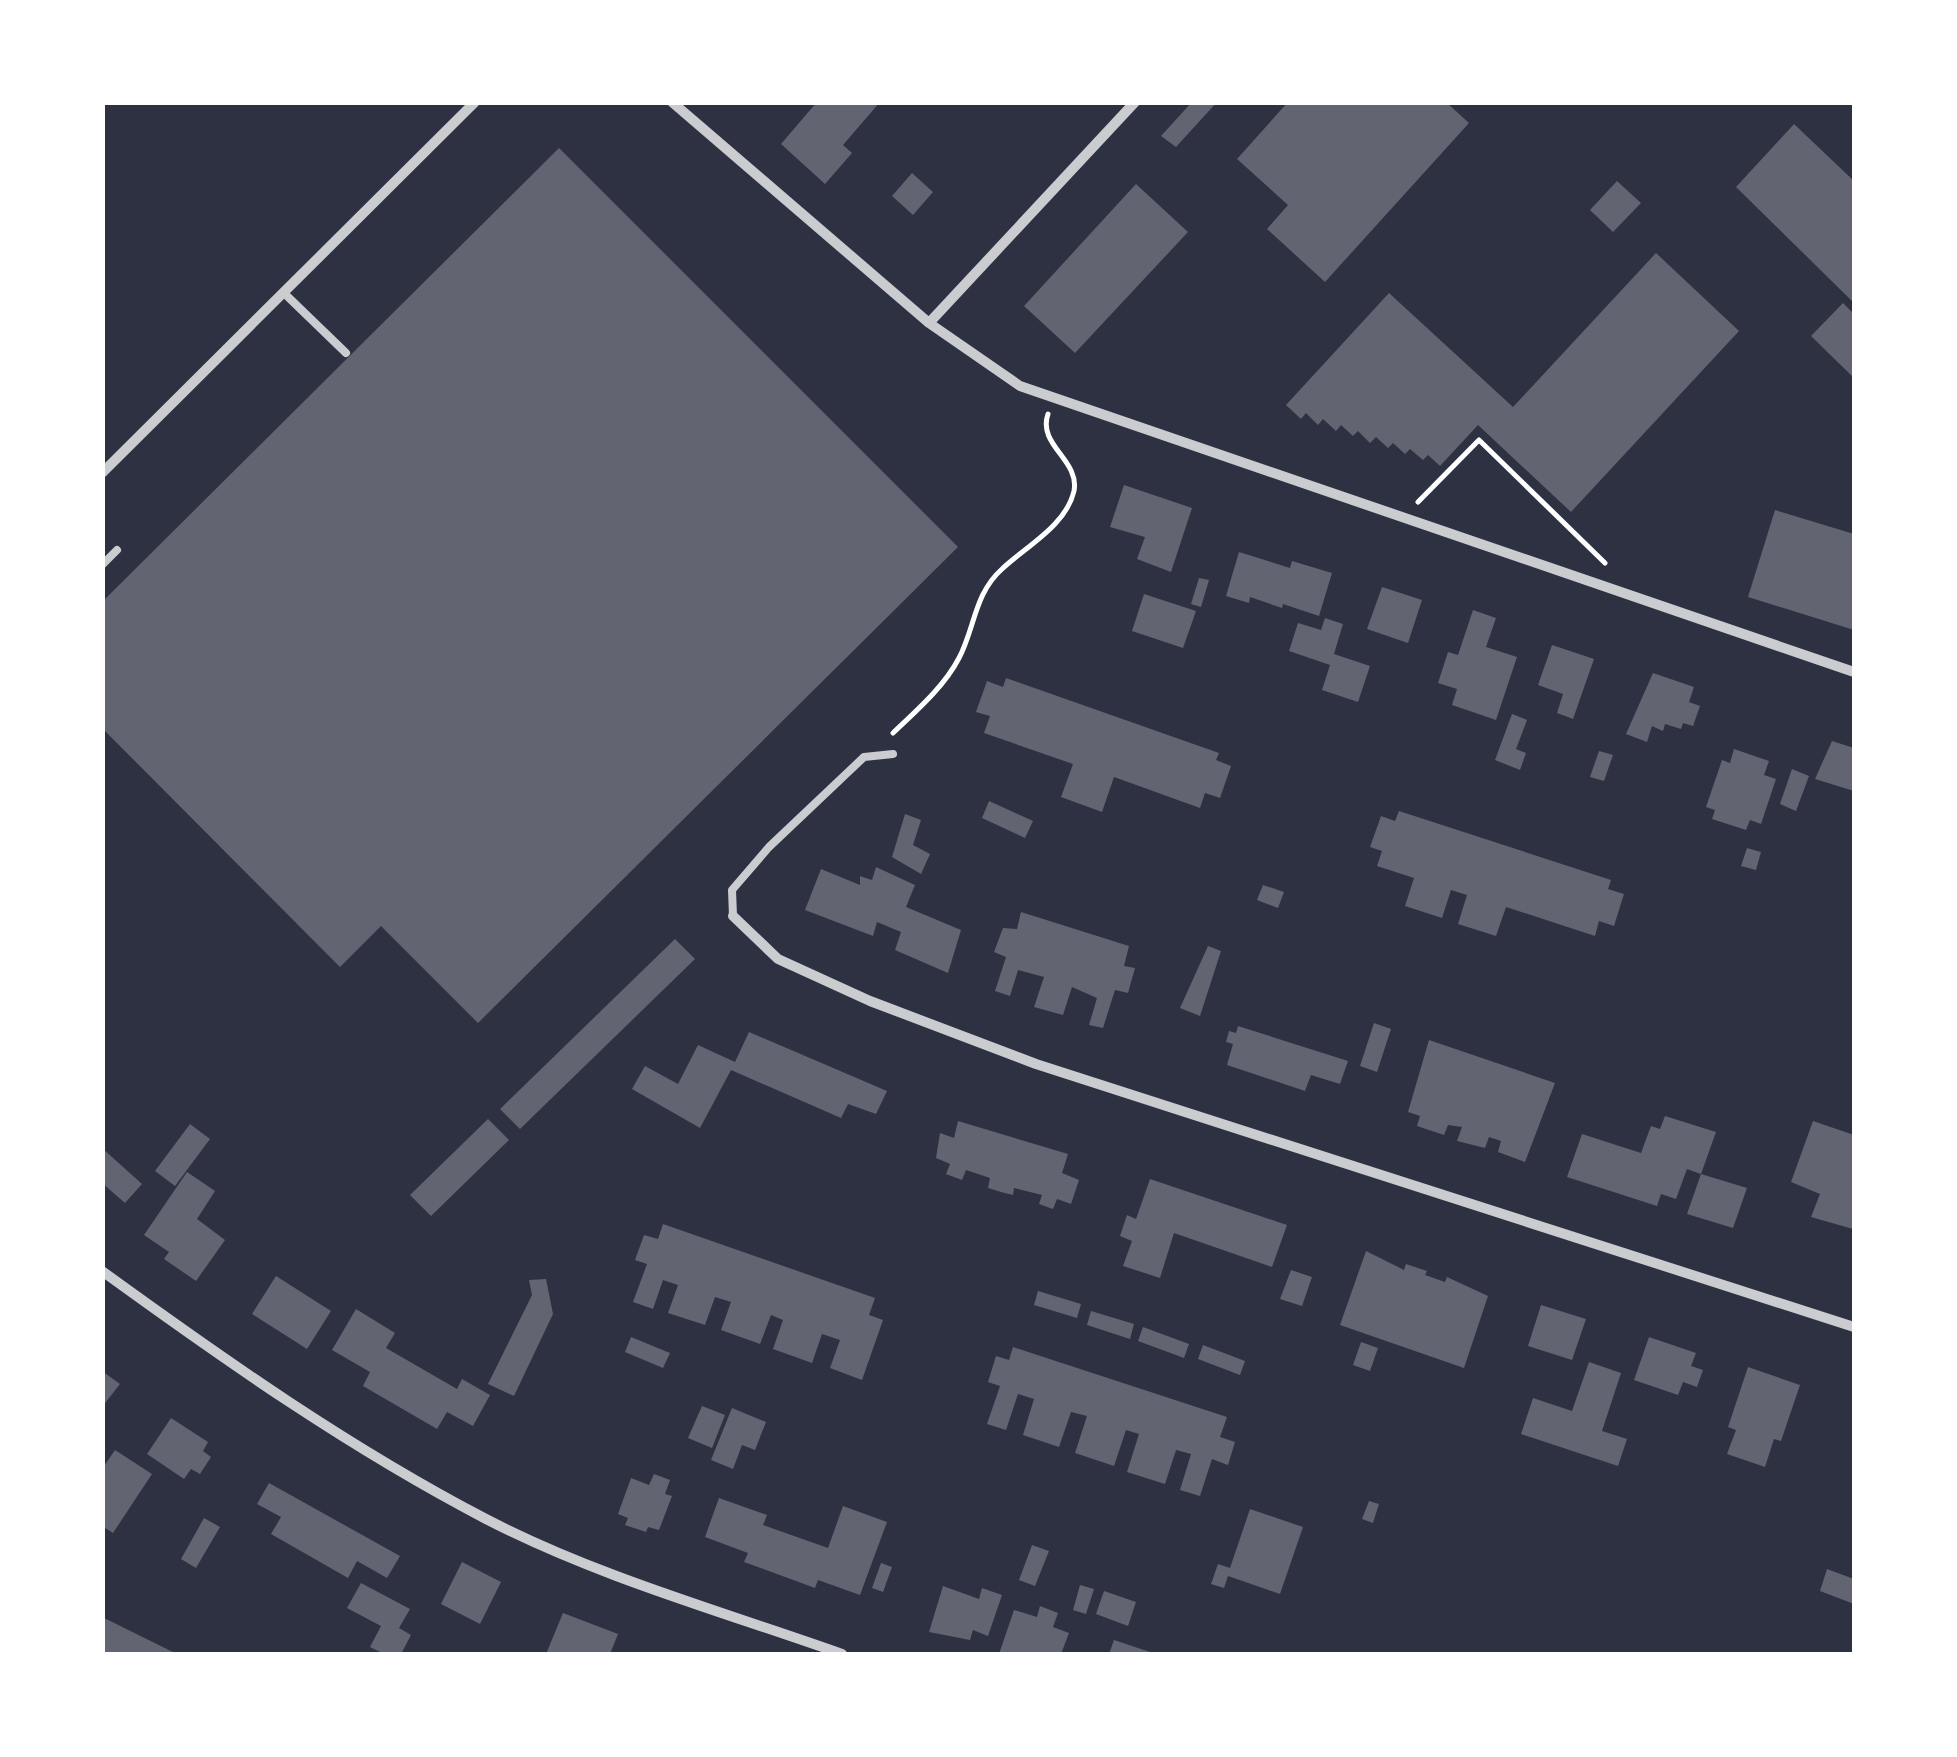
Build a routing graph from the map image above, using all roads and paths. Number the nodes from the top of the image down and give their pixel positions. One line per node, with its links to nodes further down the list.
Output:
1 (475, 102): 4 (street)
2 (672, 102): 5 (street)
3 (1134, 102): 5 (street)
4 (285, 294): 6 (lane); 8 (street)
5 (930, 323): 7 (street)
6 (346, 353)
7 (1058, 400): 9 (street); 14 (path)
8 (105, 467)
9 (1402, 519): 12 (path); 13 (street)
10 (117, 550): 11 (lane)
11 (102, 564)
12 (1616, 574)
13 (1854, 672)
14 (877, 753): 15 (lane); 16 (lane)
15 (893, 754)
16 (733, 916): 18 (street)
17 (102, 1271): 19 (street)
18 (1854, 1327)
19 (842, 1654)

